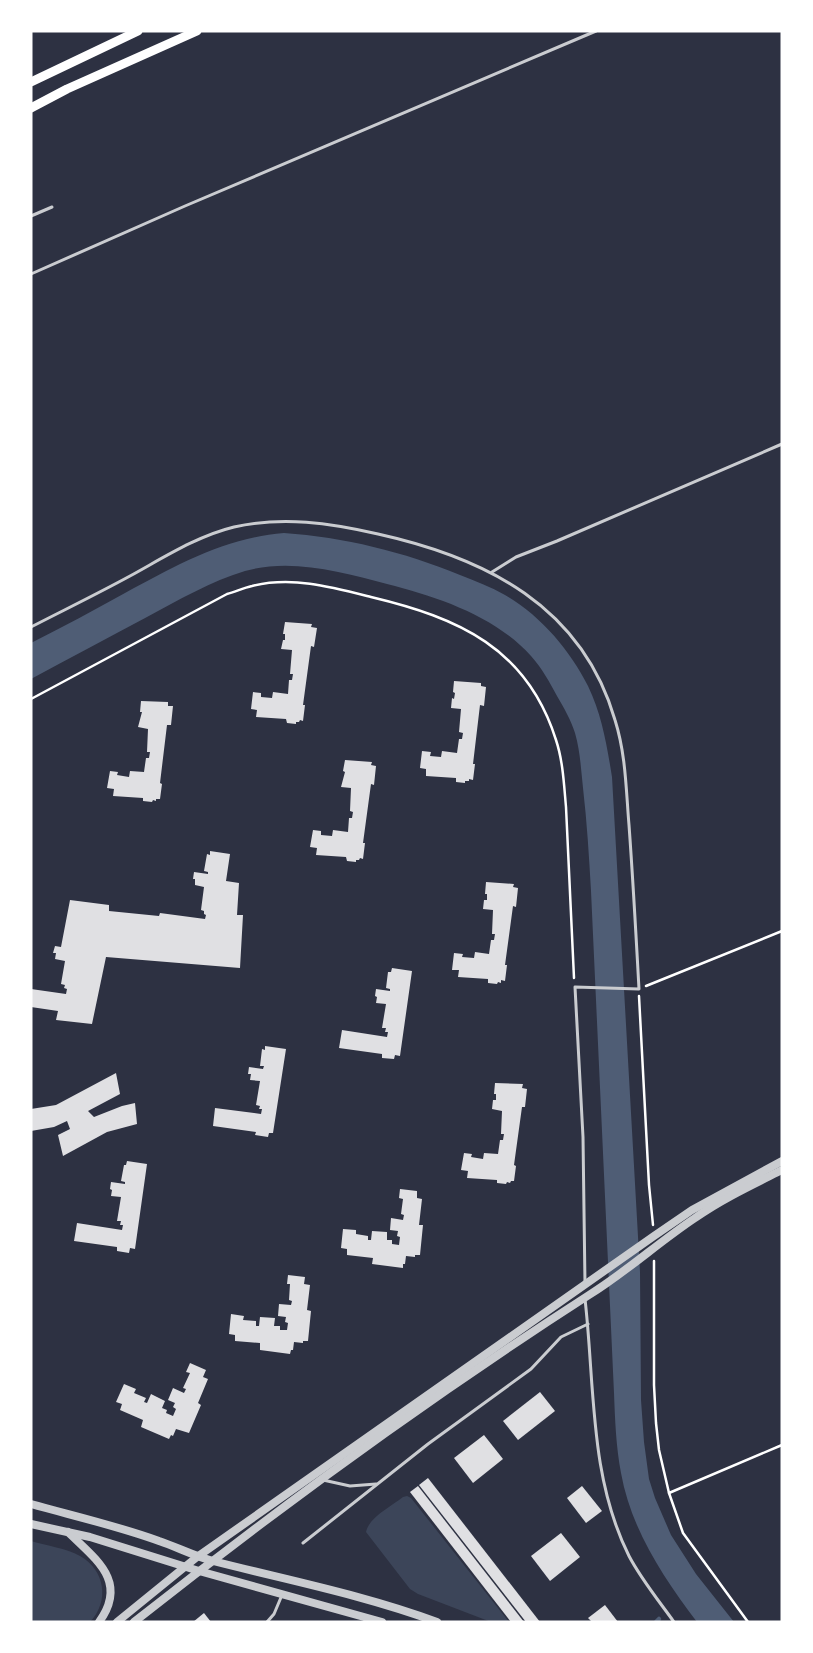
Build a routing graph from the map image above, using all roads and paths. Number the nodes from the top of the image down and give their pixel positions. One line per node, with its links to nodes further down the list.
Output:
1 (138, 31): 4 (main road)
2 (197, 31): 5 (main road)
3 (596, 31): 8 (lane)
4 (31, 82)
5 (31, 108)
6 (52, 207): 7 (lane)
7 (31, 216)
8 (31, 274)
9 (782, 444): 10 (lane)
10 (492, 572): 11 (lane); 15 (lane)
11 (31, 628)
12 (31, 698): 14 (path)
13 (782, 931): 15 (path)
14 (575, 987): 15 (lane); 20 (lane)
15 (639, 989): 18 (path)
16 (782, 1161): 18 (street)
17 (782, 1170): 19 (street)
18 (650, 1238): 20 (street)
19 (652, 1249): 21 (street); 26 (path)
20 (588, 1283): 31 (street)
21 (588, 1296): 22 (lane); 24 (street)
22 (588, 1324): 25 (lane); 42 (lane)
23 (782, 1445): 26 (path)
24 (322, 1480): 25 (lane); 32 (street)
25 (378, 1484): 30 (lane)
26 (669, 1493): 43 (path)
27 (31, 1504): 31 (street)
28 (31, 1524): 29 (street)
29 (68, 1532): 33 (street); 36 (street)
30 (303, 1543)
31 (197, 1557): 32 (street); 33 (street)
32 (211, 1561): 34 (street); 41 (street)
33 (185, 1566): 34 (street); 37 (street)
34 (199, 1571): 35 (street); 38 (street)
35 (283, 1595): 39 (lane); 40 (street)
36 (99, 1622)
37 (117, 1622)
38 (134, 1622)
39 (267, 1622)
40 (382, 1622)
41 (437, 1622)
42 (674, 1622)
43 (748, 1622)

